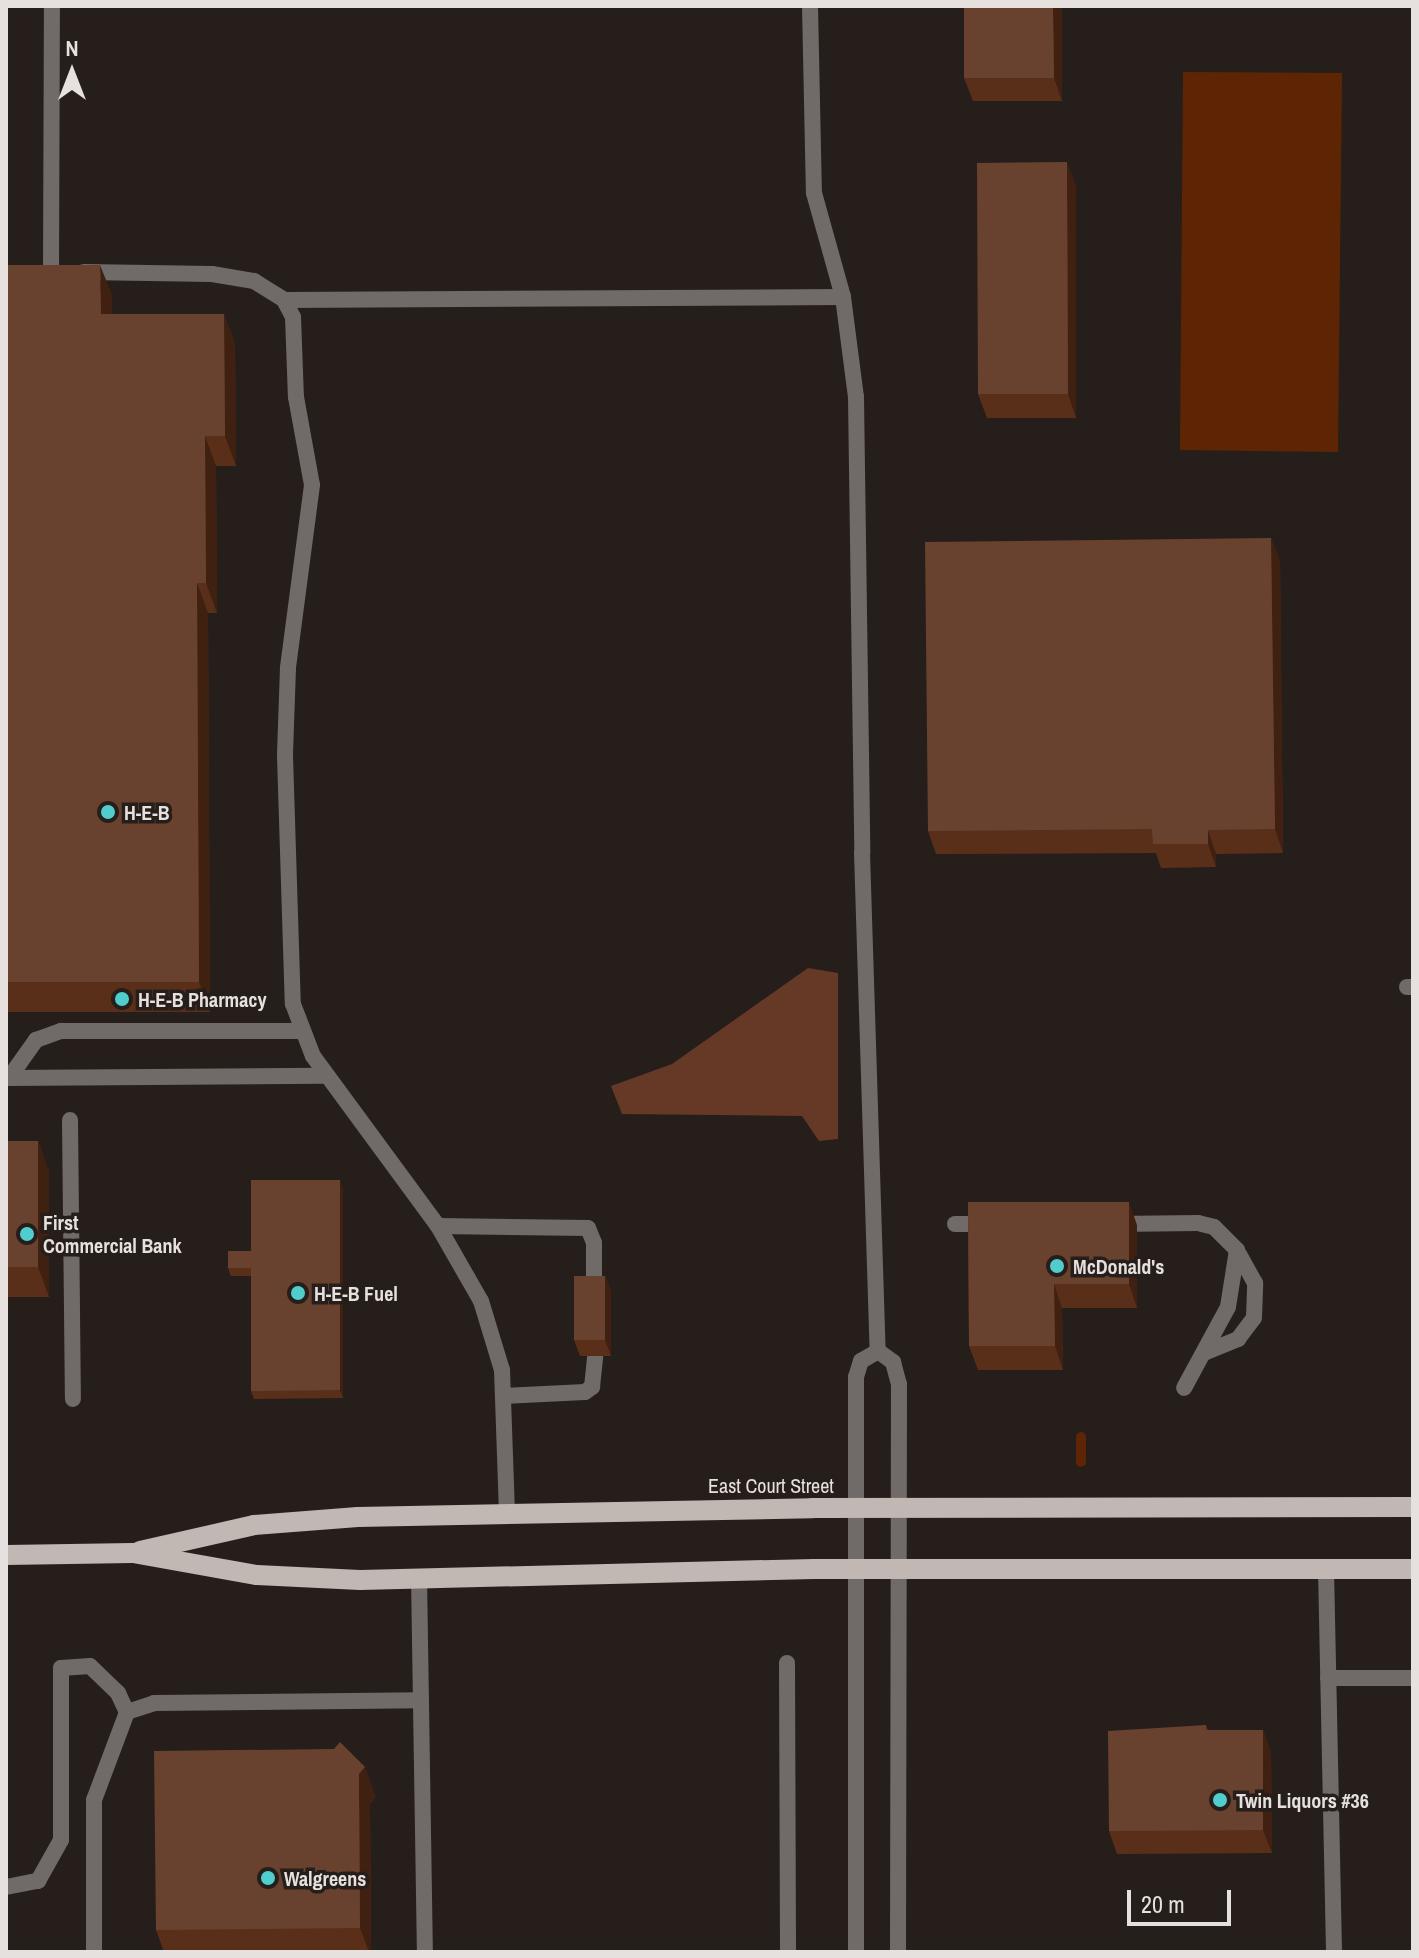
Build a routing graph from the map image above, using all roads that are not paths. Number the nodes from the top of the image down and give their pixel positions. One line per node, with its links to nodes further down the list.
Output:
1 (52, 6): 4 (lane)
2 (810, 6): 3 (lane)
3 (843, 297): 4 (lane); 15 (lane)
4 (284, 300): 5 (lane)
5 (301, 1031): 6 (lane); 7 (lane)
6 (327, 1076): 7 (lane); 12 (lane)
7 (8, 1078)
8 (70, 1120): 20 (lane)
9 (955, 1224): 10 (lane)
10 (1000, 1224)
11 (1092, 1224): 13 (lane)
12 (438, 1226): 14 (lane); 19 (lane)
13 (1237, 1250): 16 (lane); 16 (lane)
14 (594, 1292)
15 (878, 1351): 22 (lane); 23 (lane)
16 (1206, 1352): 18 (lane)
17 (595, 1356): 19 (lane)
18 (1184, 1388)
19 (503, 1396): 24 (lane)
20 (73, 1399)
21 (1413, 1507): 23 (main road, East Court Street)
22 (854, 1509): 23 (main road, East Court Street); 24 (main road, East Court Street); 29 (lane)
23 (898, 1509): 30 (lane)
24 (507, 1512): 25 (main road, East Court Street)
25 (133, 1553): 26 (main road, East Court Street); 31 (main road, East Court Street)
26 (6, 1555)
27 (1326, 1569): 28 (main road, East Court Street); 30 (main road, East Court Street); 33 (lane)
28 (1413, 1569)
29 (854, 1570): 30 (main road, East Court Street); 31 (main road, East Court Street); 41 (lane)
30 (899, 1570): 42 (lane)
31 (419, 1577): 35 (lane)
32 (787, 1663): 40 (lane)
33 (1328, 1678): 34 (lane); 43 (lane)
34 (1413, 1678)
35 (421, 1700): 36 (lane); 39 (lane)
36 (127, 1712): 37 (lane); 38 (lane)
37 (6, 1887)
38 (94, 1952)
39 (425, 1952)
40 (788, 1952)
41 (856, 1952)
42 (898, 1952)
43 (1334, 1952)

